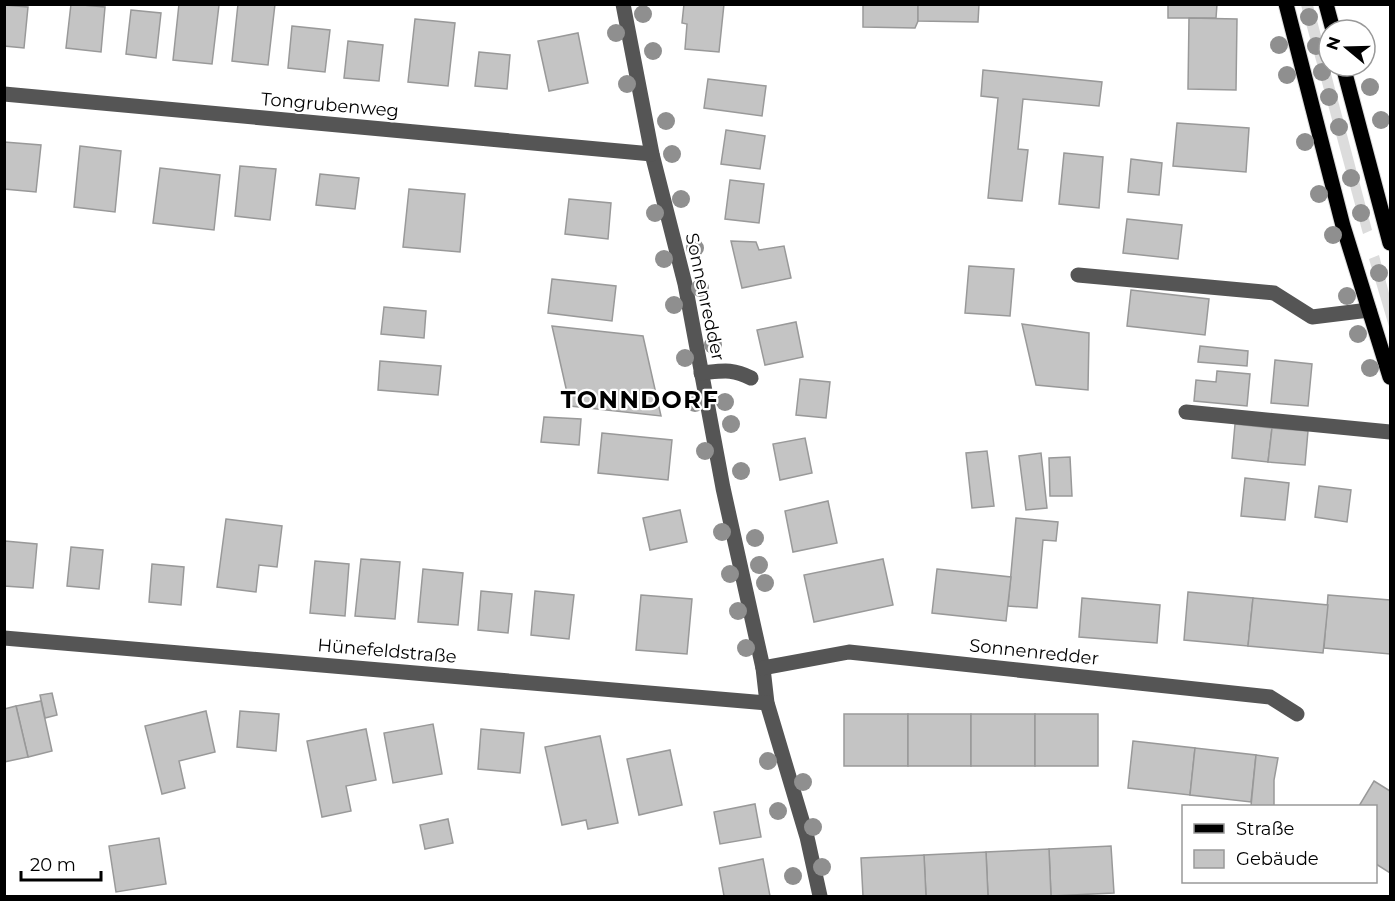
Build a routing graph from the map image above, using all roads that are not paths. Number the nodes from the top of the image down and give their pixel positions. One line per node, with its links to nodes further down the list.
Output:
1 (623, 4): 5 (street, Sonnenredder)
2 (1286, 4): 8 (main road)
3 (1346, 78): 6 (main road)
4 (4, 94): 5 (street, Tongrubenweg)
5 (652, 154): 10 (street, Sonnenredder)
6 (1390, 243)
7 (1078, 275): 8 (street)
8 (1369, 310): 9 (main road)
9 (1387, 355): 11 (main road)
10 (702, 373): 12 (street); 16 (street, Sonnenredder)
11 (1390, 377)
12 (752, 378)
13 (1186, 412): 14 (street)
14 (1390, 432)
15 (4, 638): 17 (street, Hünefeldstraße)
16 (763, 668): 17 (street, Sonnenredder); 18 (street, Sonnenredder)
17 (767, 703): 19 (street, Sonnenredder)
18 (1297, 714)
19 (820, 897)

